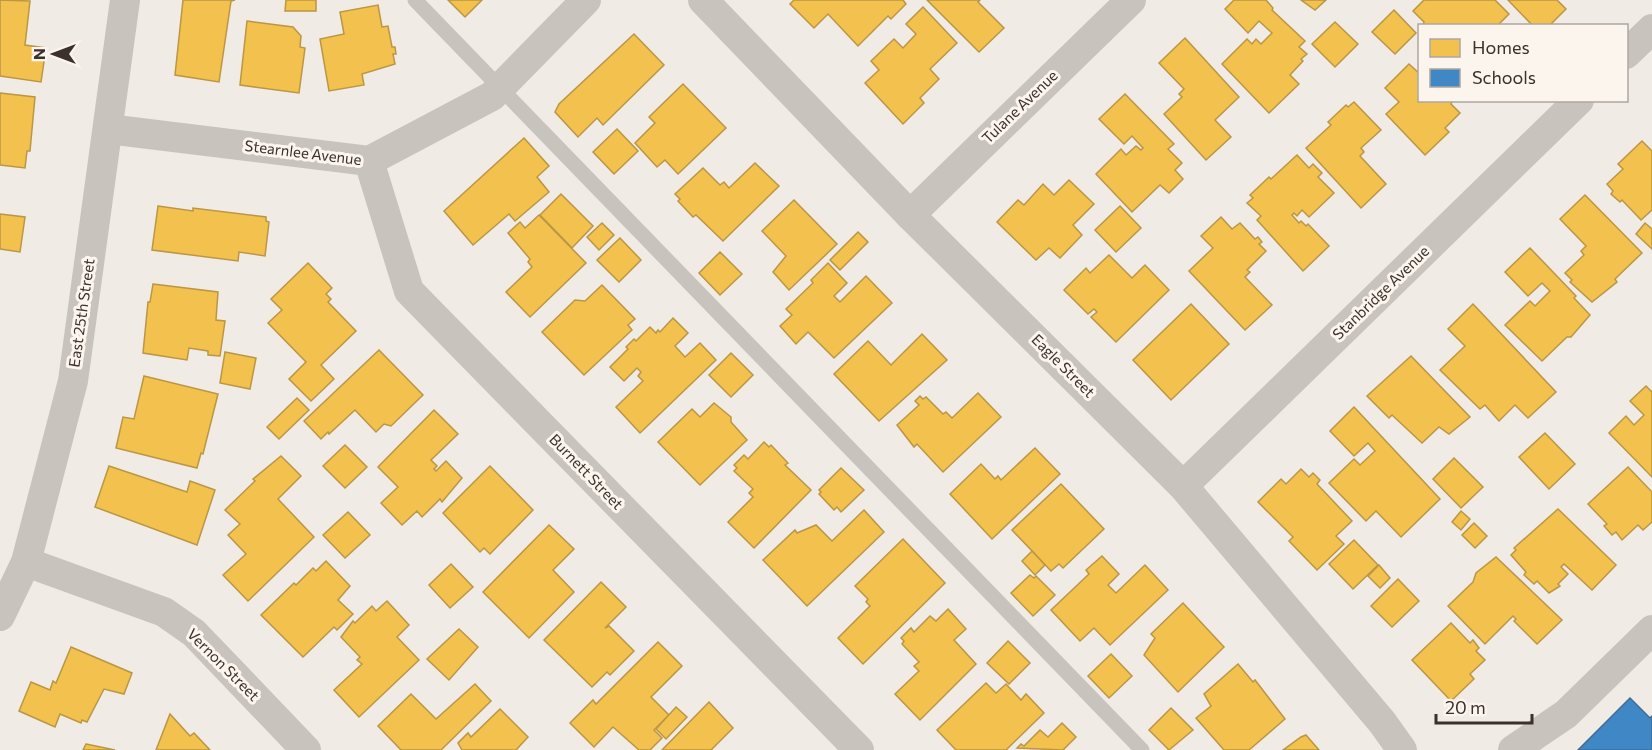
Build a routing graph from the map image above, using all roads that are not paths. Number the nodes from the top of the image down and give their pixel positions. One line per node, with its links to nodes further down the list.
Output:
1 (125, 0): 10 (street, East 25th Street)
2 (415, 0): 8 (lane)
3 (586, 0): 8 (street, Stearnlee Avenue)
4 (703, 0): 12 (street, Eagle Street)
5 (1131, 0): 12 (street, Tulane Avenue)
6 (1652, 29): 7 (street)
7 (1628, 52)
8 (499, 89): 11 (street, Stearnlee Avenue); 19 (lane)
9 (1577, 102): 13 (street, Stanbridge Avenue)
10 (108, 129): 11 (street, Stearnlee Avenue); 14 (street, East 25th Street)
11 (369, 161): 18 (street, Burnett Street)
12 (910, 215): 13 (street, Eagle Street)
13 (1183, 486): 20 (street, Eagle Street)
14 (26, 562): 15 (street, East 25th Street); 17 (street, Vernon Street)
15 (0, 616)
16 (1652, 630): 21 (street)
17 (306, 750)
18 (859, 750)
19 (1142, 750)
20 (1402, 750)
21 (1513, 750)

